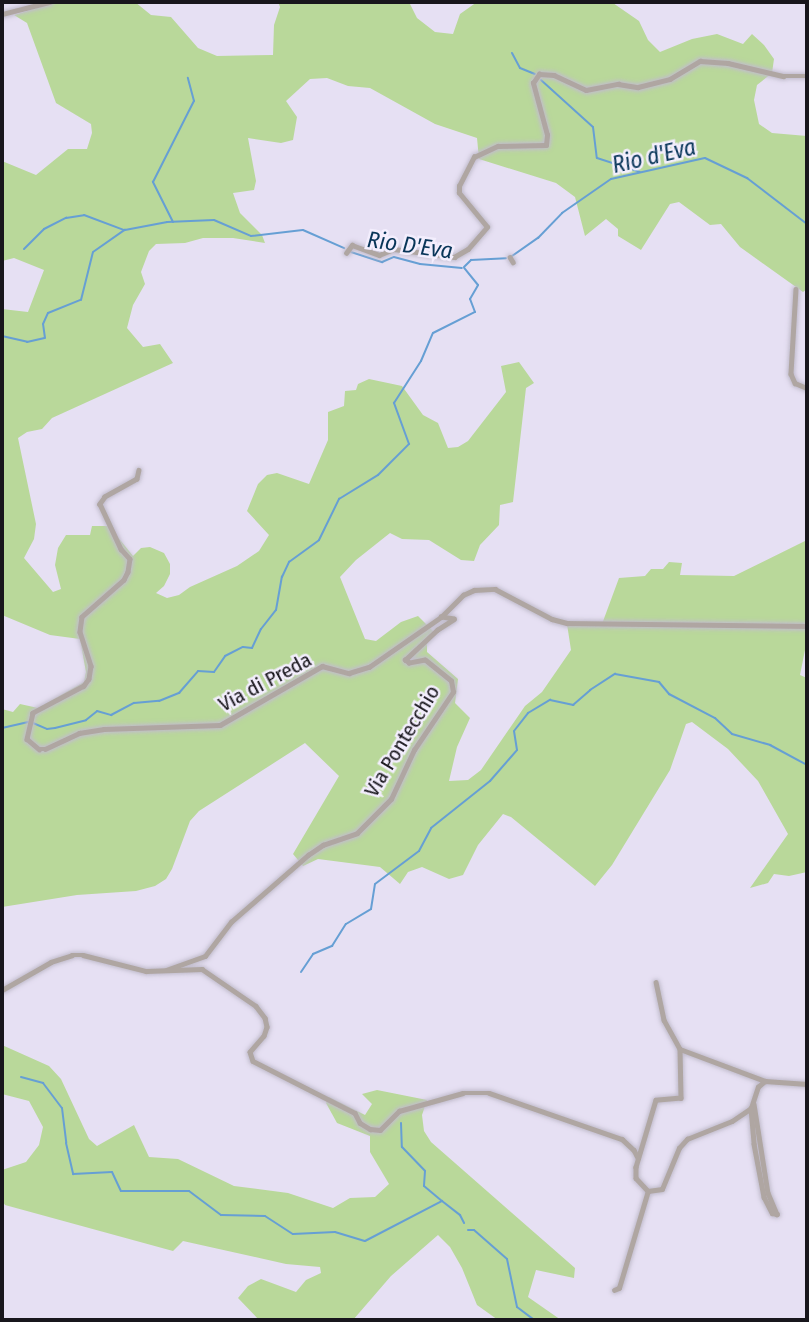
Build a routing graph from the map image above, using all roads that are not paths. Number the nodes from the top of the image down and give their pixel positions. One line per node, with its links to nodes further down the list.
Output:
1 (49, 2): 2 (street)
2 (2, 14)
3 (807, 76): 4 (street)
4 (346, 253)
5 (796, 289): 6 (street)
6 (807, 388)
7 (139, 470): 8 (street, Via di Preda)
8 (441, 617): 9 (street, Via Pontecchio); 10 (street, Via Pontecchio)
9 (807, 626)
10 (162, 971): 12 (street); 17 (street)
11 (656, 982): 13 (street)
12 (2, 990)
13 (680, 1049): 14 (street); 17 (street)
14 (765, 1081): 15 (street); 16 (street)
15 (807, 1084)
16 (753, 1105): 16 (street); 18 (street)
17 (638, 1158): 18 (street)
18 (648, 1192): 19 (street)
19 (614, 1290)

